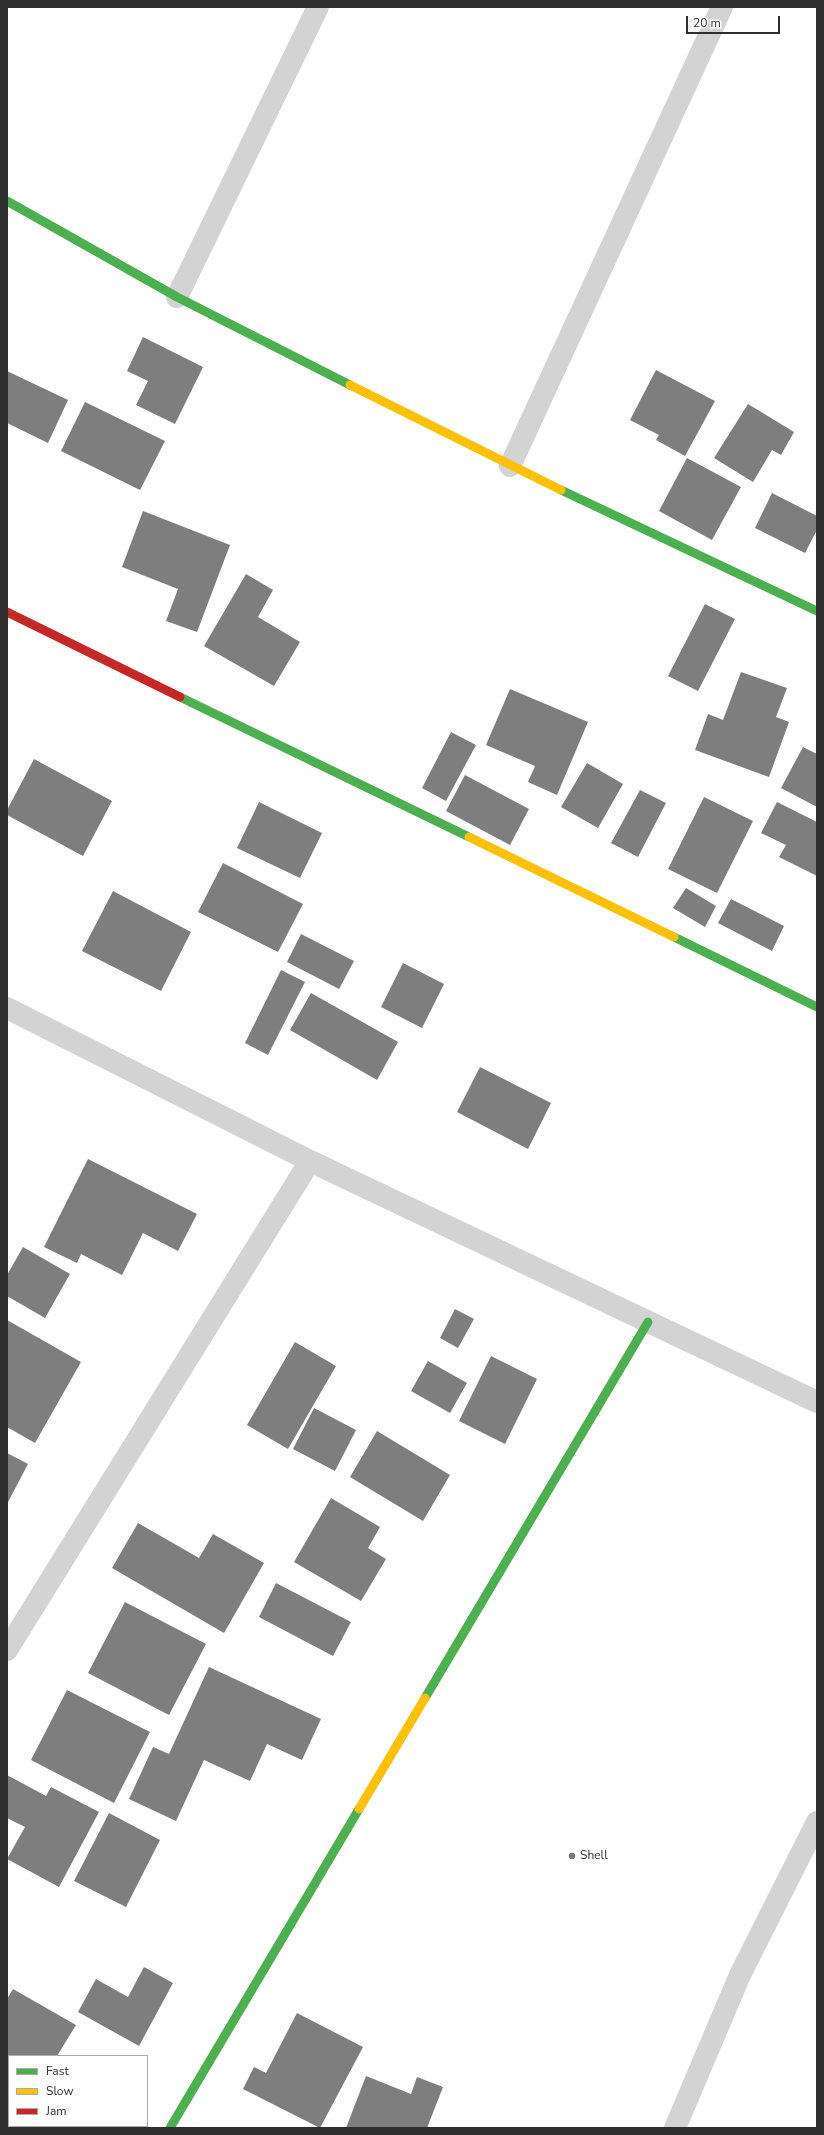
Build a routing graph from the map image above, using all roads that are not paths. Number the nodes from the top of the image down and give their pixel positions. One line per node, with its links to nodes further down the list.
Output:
1 (318, 7): 4 (street)
2 (722, 7): 5 (street)
3 (7, 201): 4 (street)
4 (177, 297): 5 (street)
5 (510, 466): 6 (street)
6 (817, 611)
7 (7, 612): 8 (street)
8 (817, 1007)
9 (7, 1008): 10 (street)
10 (310, 1161): 11 (street); 13 (street)
11 (648, 1322): 12 (street); 15 (street)
12 (817, 1402)
13 (7, 1650)
14 (817, 1822): 16 (street)
15 (170, 2128)
16 (675, 2128)

